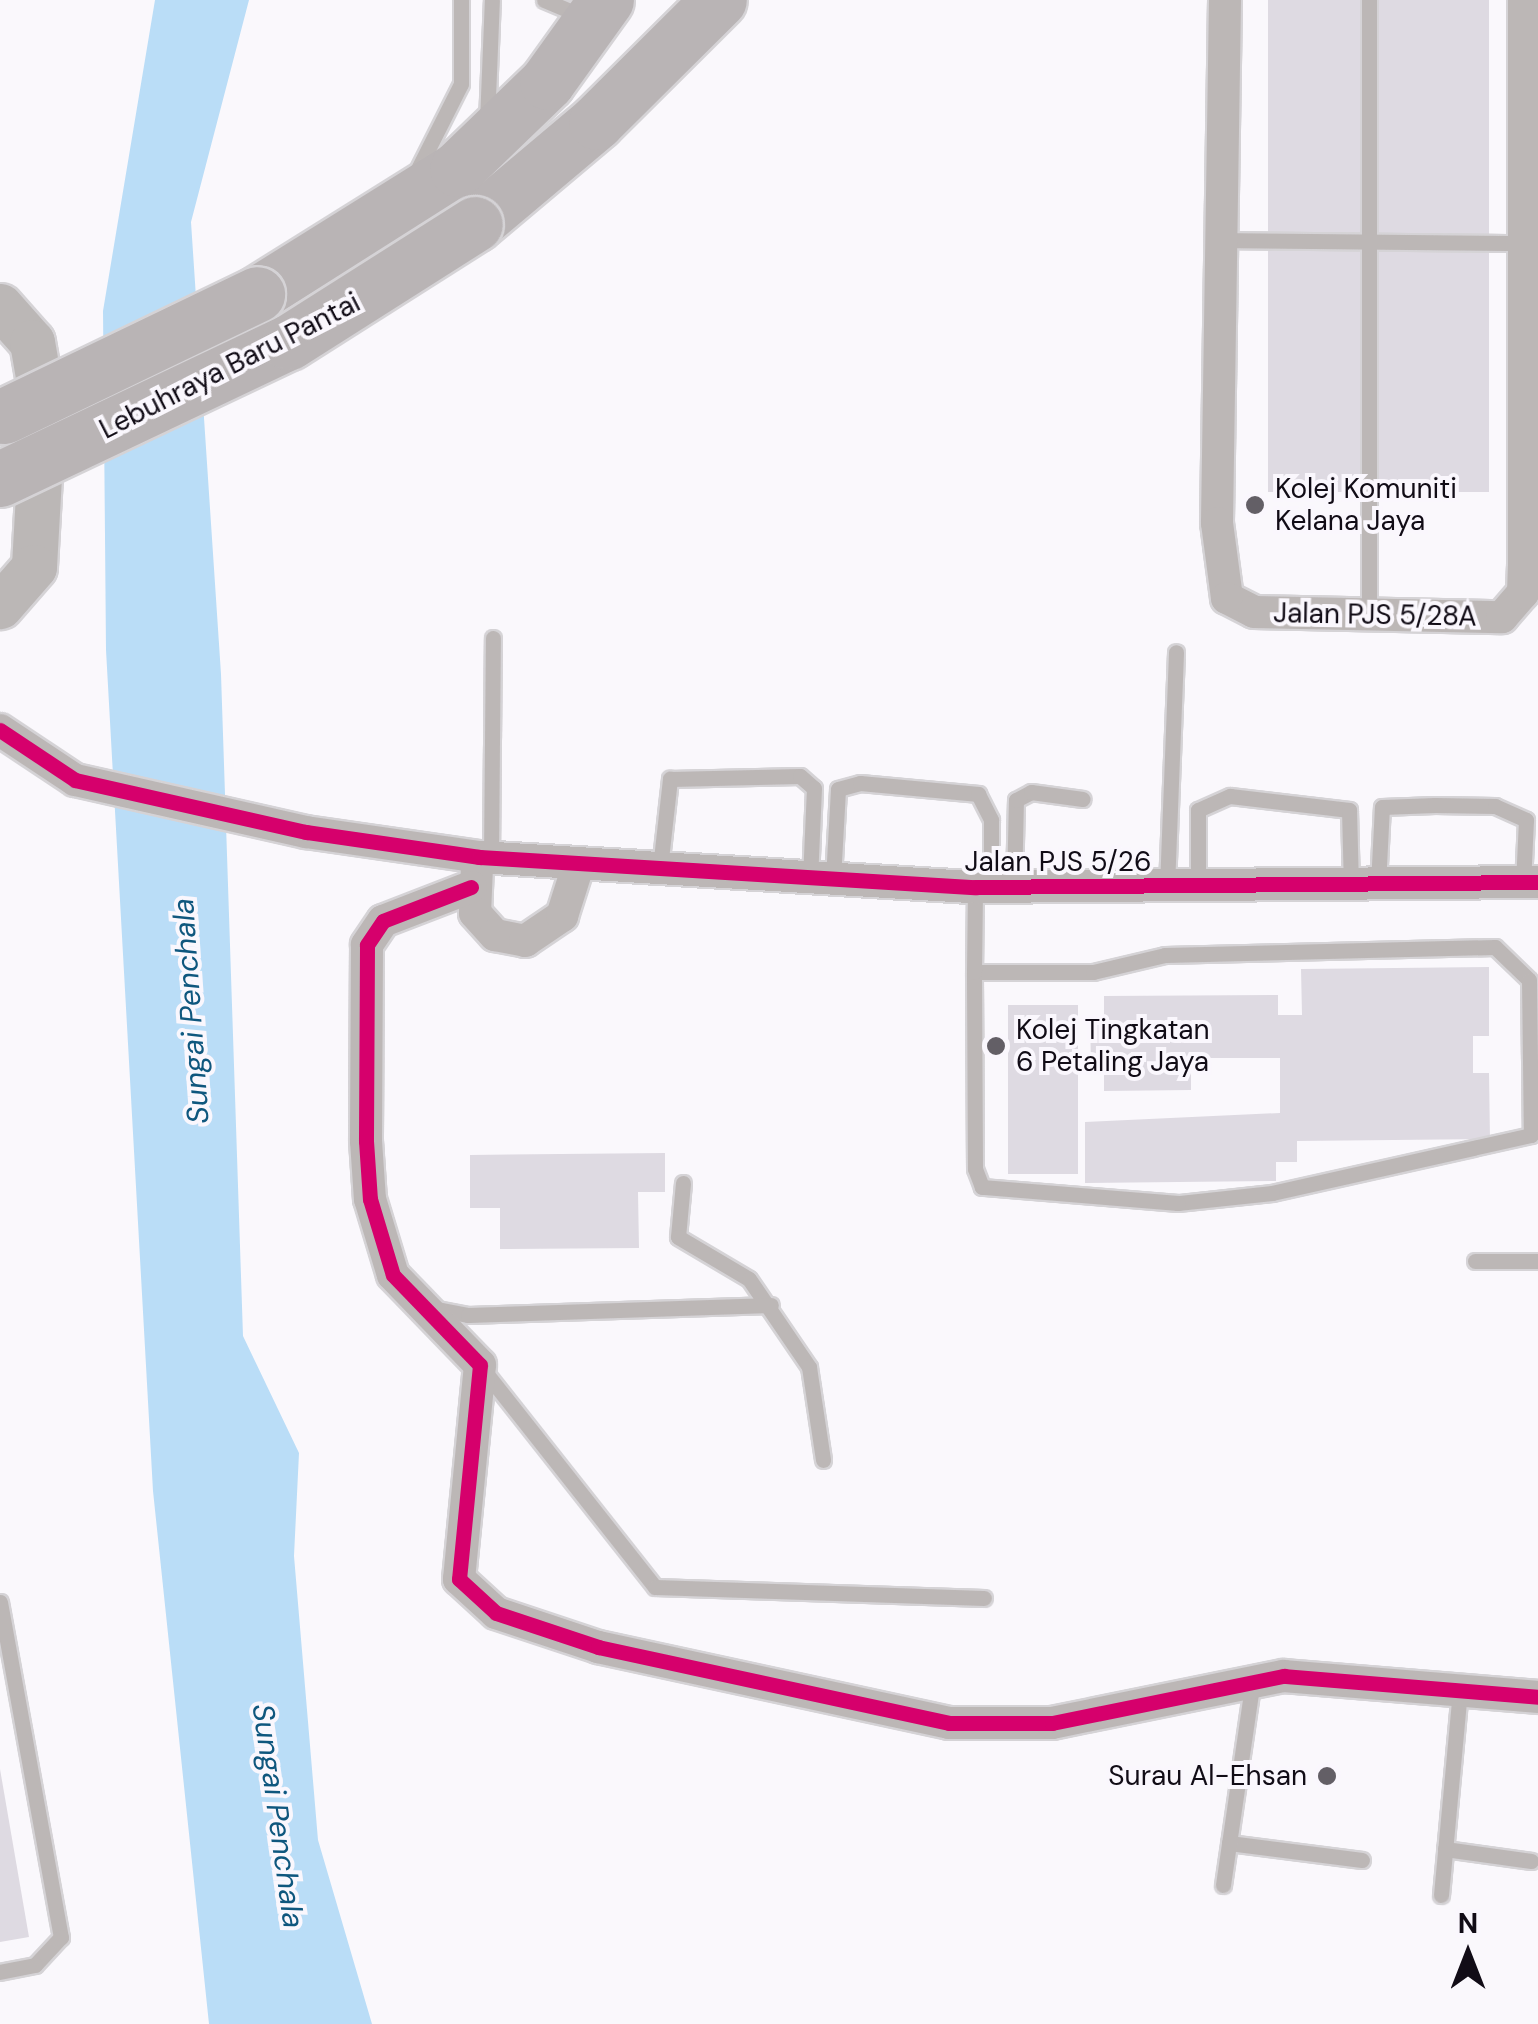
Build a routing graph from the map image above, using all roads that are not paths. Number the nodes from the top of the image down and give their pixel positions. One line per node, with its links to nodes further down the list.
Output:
1 (461, 0): 12 (lane)
2 (492, 0): 8 (lane)
3 (720, 0): 16 (highway, Lebuhraya Baru Pantai, bridge)
4 (1225, 0): 9 (street, Jalan PJS 5/28A)
5 (1369, 0): 10 (lane)
6 (1524, 0): 11 (street, Jalan PJS 5/28A)
7 (581, 7): 8 (highway, Lebuhraya Baru Pantai)
8 (486, 141): 12 (highway, Lebuhraya Baru Pantai)
9 (1221, 240): 10 (lane); 18 (street, Jalan PJS 5/28A)
10 (1368, 241): 11 (lane); 18 (lane)
11 (1523, 243): 18 (street, Jalan PJS 5/28A)
12 (263, 290): 15 (highway, Lebuhraya Baru Pantai, bridge)
13 (0, 306): 15 (street)
14 (0, 360): 15 (street)
15 (22, 411): 17 (street)
16 (0, 479)
17 (0, 606)
18 (1369, 615)
19 (493, 638): 24 (lane)
20 (1176, 652): 30 (lane)
21 (0, 730): 24 (street, Jalan PJS 5/26)
22 (1083, 799): 29 (lane)
23 (578, 866): 24 (street, Jalan PJS 5/26); 24 (street); 25 (street, Jalan PJS 5/26)
24 (481, 867): 36 (street)
25 (660, 874): 26 (street, Jalan PJS 5/26); 26 (lane)
26 (822, 883): 29 (street, Jalan PJS 5/26); 29 (lane)
27 (1530, 883): 28 (street, Jalan PJS 5/26); 28 (lane)
28 (1364, 885): 30 (street, Jalan PJS 5/26); 30 (lane)
29 (994, 887): 30 (street, Jalan PJS 5/26); 31 (lane)
30 (1183, 887)
31 (974, 972): 31 (lane)
32 (683, 1183): 35 (lane)
33 (1475, 1261): 34 (lane)
34 (1538, 1261)
35 (772, 1305): 36 (lane); 38 (lane)
36 (418, 1307): 37 (street)
37 (480, 1364): 39 (lane); 41 (street)
38 (823, 1460)
39 (984, 1598)
40 (0, 1602): 50 (lane)
41 (1252, 1687): 42 (street); 44 (lane)
42 (1460, 1692): 43 (street); 45 (lane)
43 (1538, 1698)
44 (1229, 1843): 46 (lane); 48 (lane)
45 (1445, 1849): 47 (lane); 49 (lane)
46 (1362, 1860)
47 (1532, 1861)
48 (1223, 1885)
49 (1440, 1895)
50 (0, 1972)

